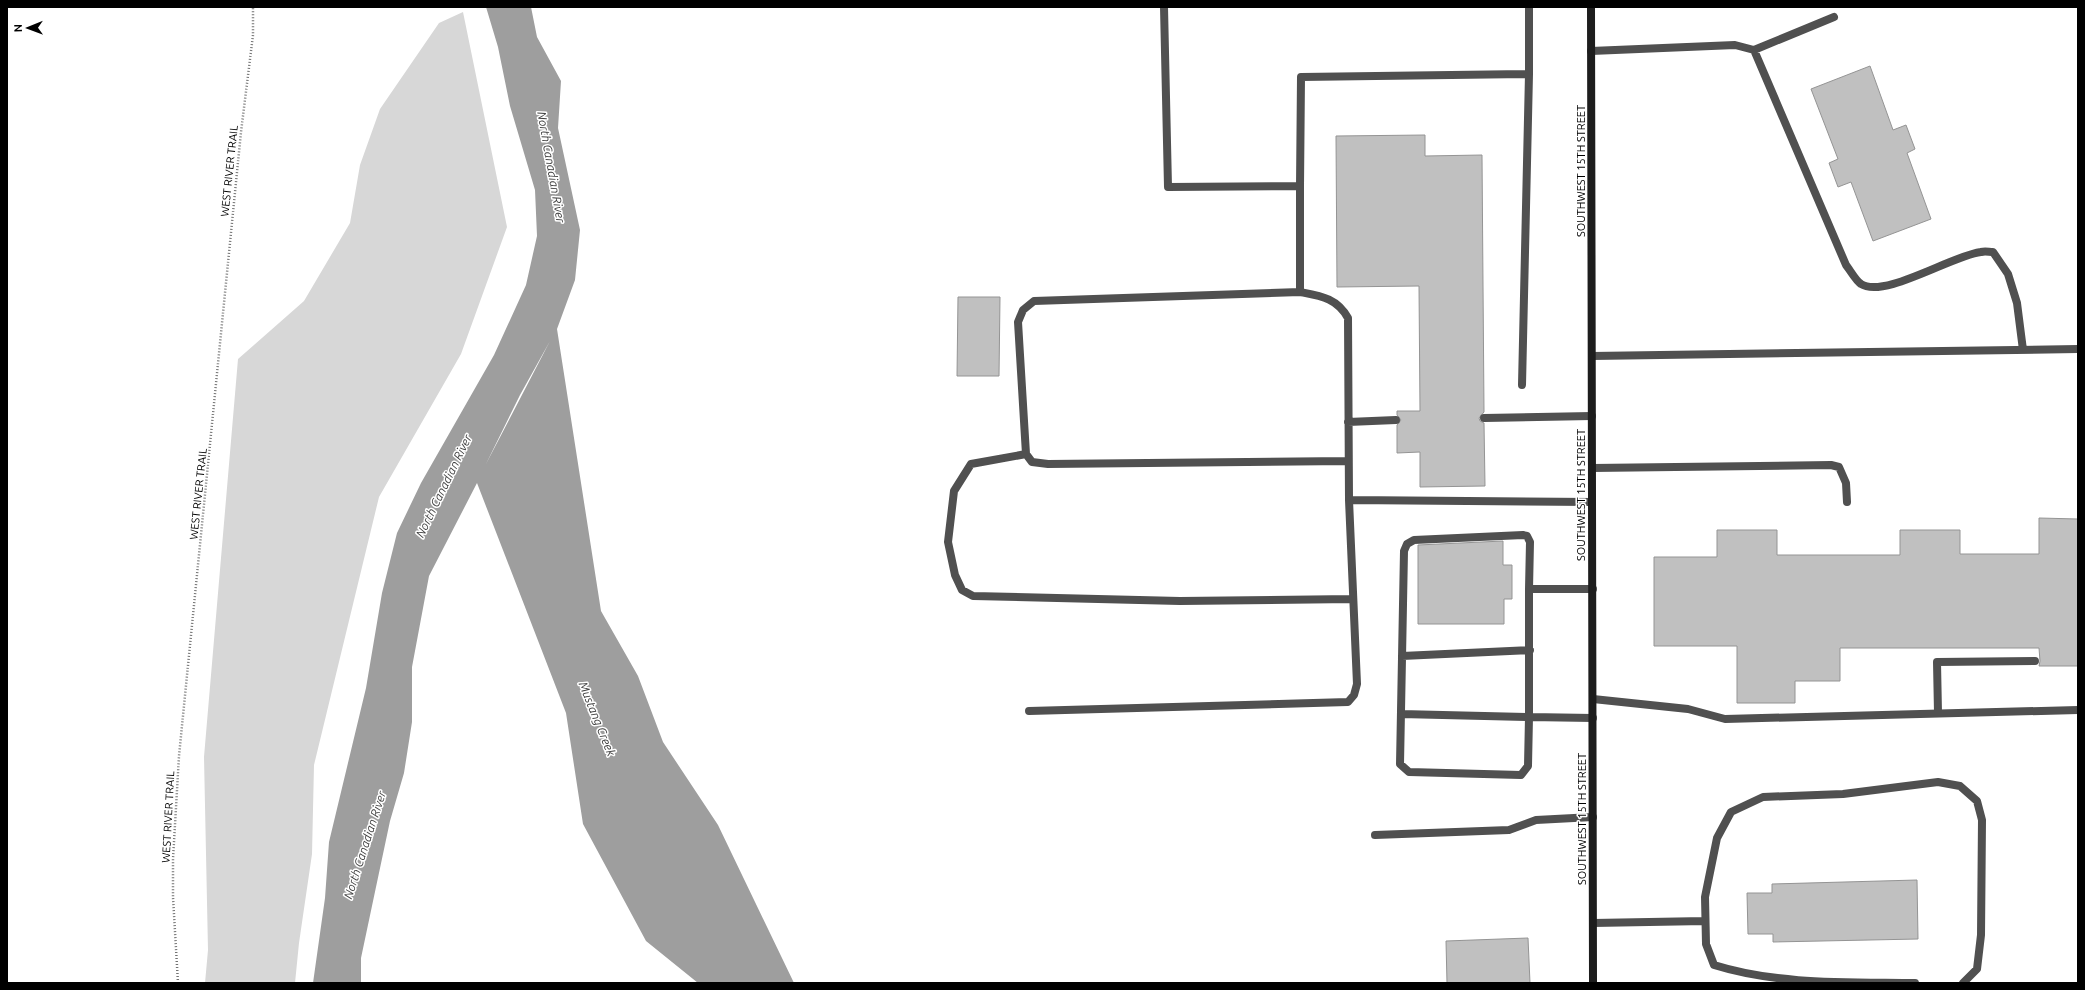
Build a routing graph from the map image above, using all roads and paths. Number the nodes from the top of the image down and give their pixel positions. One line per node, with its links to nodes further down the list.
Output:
1 (253, 7): 42 (path, WEST RIVER TRAIL)
2 (1164, 7): 9 (lane)
3 (1528, 7): 8 (lane)
4 (1591, 7): 6 (main road, SOUTHWEST 15TH STREET)
5 (1834, 17): 7 (lane)
6 (1591, 50): 7 (lane); 13 (main road, SOUTHWEST 15TH STREET)
7 (1754, 50): 12 (lane)
8 (1529, 74): 9 (lane); 14 (lane)
9 (1300, 186): 10 (lane)
10 (1300, 292): 18 (lane); 19 (lane)
11 (2078, 349): 12 (lane)
12 (2023, 350): 13 (lane)
13 (1592, 356): 15 (main road, SOUTHWEST 15TH STREET)
14 (1522, 385)
15 (1592, 416): 16 (lane); 21 (main road, SOUTHWEST 15TH STREET)
16 (1484, 418)
17 (1396, 420): 18 (lane)
18 (1348, 422): 20 (lane)
19 (1026, 454): 20 (lane); 27 (lane)
20 (1348, 460): 22 (lane)
21 (1592, 468): 23 (main road, SOUTHWEST 15TH STREET); 24 (lane)
22 (1349, 500): 23 (lane); 27 (lane)
23 (1592, 502): 25 (main road, SOUTHWEST 15TH STREET)
24 (1847, 502)
25 (1593, 588): 26 (lane); 31 (main road, SOUTHWEST 15TH STREET)
26 (1529, 589): 28 (lane); 29 (lane)
27 (1353, 599): 33 (lane)
28 (1530, 650): 29 (lane); 36 (lane)
29 (1402, 656): 35 (lane)
30 (2035, 661): 34 (lane)
31 (1593, 699): 34 (lane); 37 (main road, SOUTHWEST 15TH STREET)
32 (2078, 710): 34 (lane)
33 (1029, 711)
34 (1938, 713)
35 (1401, 714): 36 (lane); 36 (lane)
36 (1529, 717): 37 (lane)
37 (1593, 718): 38 (main road, SOUTHWEST 15TH STREET)
38 (1593, 817): 39 (lane); 41 (main road, SOUTHWEST 15TH STREET)
39 (1375, 835)
40 (1705, 921): 41 (lane); 44 (lane); 45 (lane)
41 (1593, 923): 43 (main road, SOUTHWEST 15TH STREET)
42 (178, 983)
43 (1594, 983)
44 (1915, 983)
45 (1963, 983)

